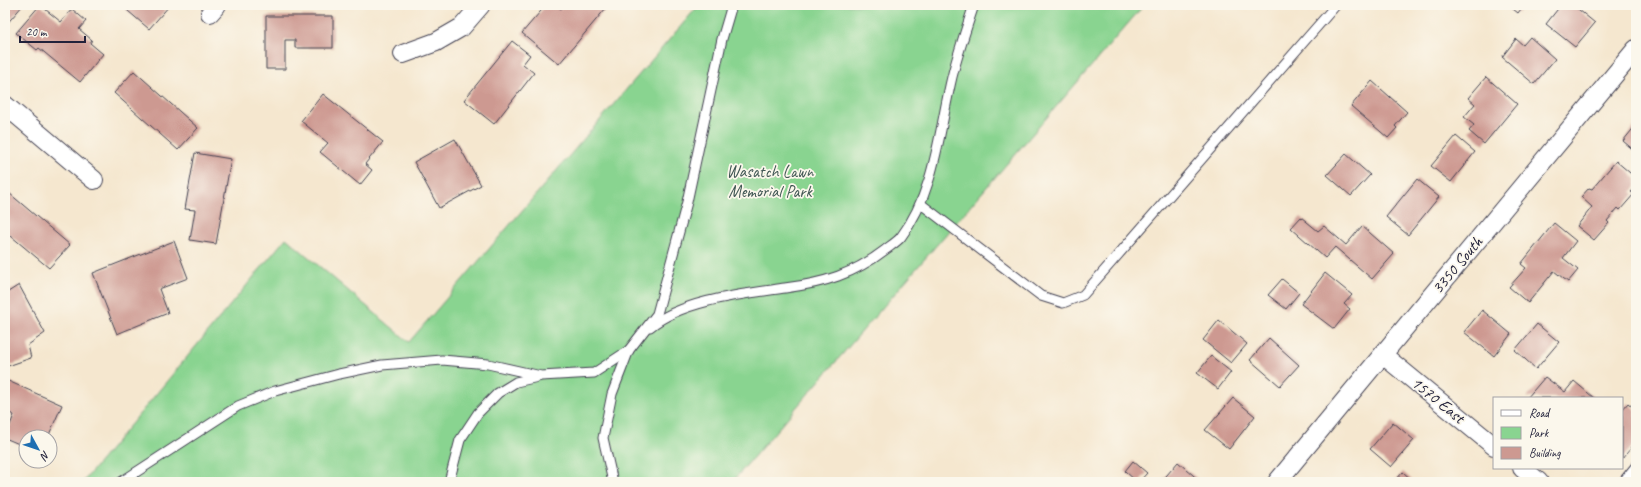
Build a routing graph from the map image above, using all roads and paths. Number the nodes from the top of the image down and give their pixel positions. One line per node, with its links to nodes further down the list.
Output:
1 (481, 5): 6 (street)
2 (732, 5): 10 (lane)
3 (974, 5): 9 (lane)
4 (1336, 5): 9 (lane)
5 (1636, 49): 12 (street, 3350 South)
6 (403, 54)
7 (5, 105): 8 (street)
8 (94, 180)
9 (921, 204): 10 (lane)
10 (641, 334): 11 (lane)
11 (629, 350): 13 (lane); 19 (lane)
12 (1383, 355): 14 (street, 1570 East); 20 (street, 3350 South)
13 (541, 376): 17 (lane); 18 (lane)
14 (1493, 445)
15 (1636, 466): 22 (lane)
16 (1523, 469): 21 (street)
17 (121, 482)
18 (449, 482)
19 (613, 482)
20 (1277, 482)
21 (1539, 482)
22 (1623, 482)

